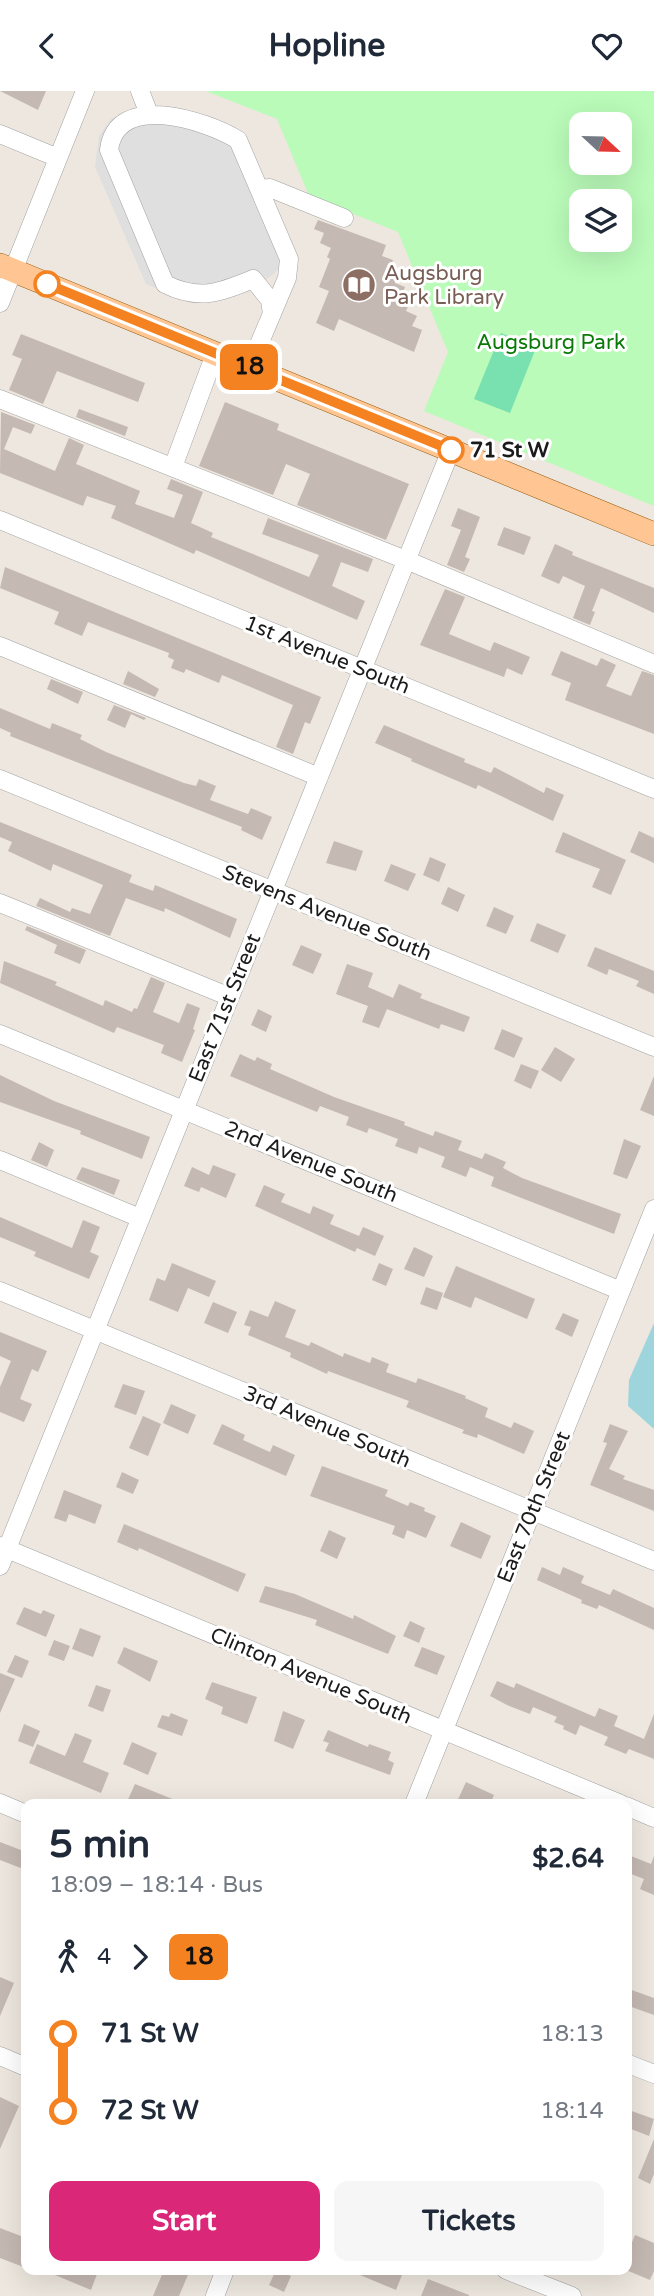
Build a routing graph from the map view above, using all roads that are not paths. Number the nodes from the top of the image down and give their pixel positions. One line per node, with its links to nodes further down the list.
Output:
1 (85, 91): 5 (street)
2 (140, 91): 3 (street)
3 (149, 114): 6 (street); 10 (street)
4 (0, 134): 5 (street)
5 (58, 158): 8 (street)
6 (259, 189): 7 (street); 10 (street)
7 (344, 218)
8 (7, 268): 9 (street); 11 (main road)
9 (0, 303)
10 (272, 314): 12 (street)
11 (215, 354): 12 (main road); 15 (street)
12 (249, 368): 14 (main road)
13 (0, 399): 15 (street)
14 (451, 450): 17 (main road); 18 (street, East 71st Street)
15 (173, 467): 18 (street)
16 (0, 520): 21 (street, 1st Avenue South)
17 (654, 534)
18 (407, 559): 20 (street); 21 (street, East 71st Street)
19 (0, 646): 22 (street)
20 (654, 664)
21 (362, 669): 22 (street, East 71st Street); 24 (street, 1st Avenue South)
22 (319, 777): 25 (street, East 71st Street)
23 (0, 779): 25 (street, Stevens Avenue South)
24 (654, 789)
25 (273, 891): 27 (street, East 71st Street); 29 (street, Stevens Avenue South)
26 (0, 903): 27 (street)
27 (230, 997): 30 (street, East 71st Street)
28 (0, 1034): 30 (street, 2nd Avenue South)
29 (654, 1047)
30 (184, 1110): 33 (street, East 71st Street); 35 (street, 2nd Avenue South)
31 (0, 1160): 33 (street)
32 (654, 1209): 35 (street, East 70th Street)
33 (140, 1219): 36 (street, East 71st Street)
34 (0, 1291): 36 (street, 3rd Avenue South)
35 (621, 1291): 37 (street, East 70th Street)
36 (95, 1331): 37 (street, 3rd Avenue South); 38 (street, East 71st Street)
37 (532, 1512): 39 (street, 3rd Avenue South); 40 (street, East 70th Street)
38 (2, 1554): 40 (street, Clinton Avenue South)
39 (654, 1561)
40 (443, 1731): 41 (street, East 70th Street); 42 (street, Clinton Avenue South)
41 (416, 1799)
42 (609, 1799)
43 (0, 1803): 45 (street)
44 (632, 1809): 46 (street)
45 (21, 1812)
46 (654, 1818)
47 (0, 2056): 48 (street)
48 (21, 2065)
49 (632, 2065): 50 (street)
50 (654, 2074)
51 (223, 2275): 53 (street)
52 (519, 2275): 54 (street)
53 (215, 2296)
54 (572, 2296)

